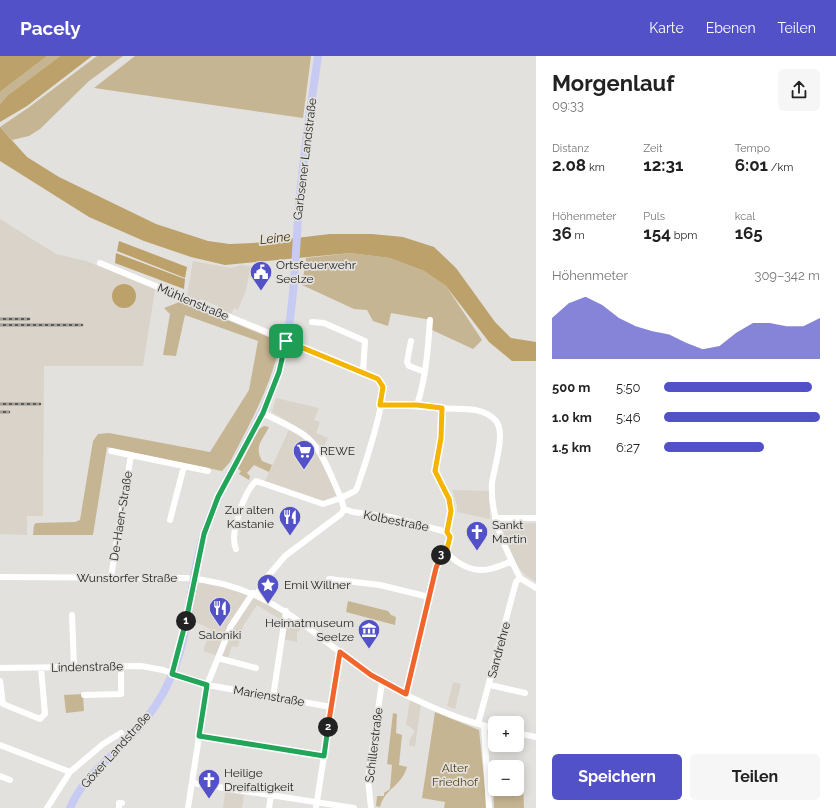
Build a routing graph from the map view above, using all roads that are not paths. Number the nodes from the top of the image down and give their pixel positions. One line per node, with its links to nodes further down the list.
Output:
1 (318, 56): 5 (main road, Garbsener Landstraße)
2 (100, 263): 5 (street, Mühlenstraße)
3 (430, 320): 8 (street)
4 (312, 322): 7 (street)
5 (286, 341): 7 (street, Mühlenstraße); 12 (main road, Garbsener Landstraße)
6 (411, 341): 8 (street)
7 (363, 372): 9 (street, Mühlenstraße)
8 (425, 372): 10 (street)
9 (380, 405): 10 (street); 17 (street)
10 (417, 405): 11 (street)
11 (442, 408): 19 (street); 22 (street)
12 (263, 413): 17 (street); 29 (main road, Garbsener Landstraße)
13 (110, 451): 14 (street)
14 (131, 455): 15 (street); 27 (street, De-Haen-Straße)
15 (184, 466): 16 (street); 21 (street)
16 (208, 471)
17 (341, 498): 18 (street); 23 (street)
18 (344, 509): 22 (street, Kolbestraße); 32 (street)
19 (495, 518): 20 (street); 25 (street)
20 (536, 518)
21 (170, 520)
22 (447, 532): 24 (street)
23 (236, 549)
24 (446, 553): 25 (street); 33 (street)
25 (512, 561): 28 (street)
26 (0, 577): 27 (street, Wunstorfer Straße)
27 (111, 578): 29 (street, Wunstorfer Straße)
28 (520, 578): 31 (street); 47 (street, Sandrehre)
29 (194, 579): 32 (street, Wunstorfer Straße); 43 (main road, Göxer Landstraße)
30 (329, 579): 33 (street)
31 (536, 588)
32 (254, 594): 34 (street, Wunstorfer Straße); 37 (street)
33 (429, 597): 49 (street)
34 (286, 612): 36 (street, Wunstorfer Straße); 51 (street)
35 (72, 615): 38 (street)
36 (340, 652): 45 (street, Wunstorfer Straße); 52 (street)
37 (218, 658): 42 (street); 46 (street)
38 (74, 666): 39 (street, Lindenstraße); 41 (street, Lindenstraße)
39 (121, 666): 43 (street, Lindenstraße); 50 (street)
40 (0, 668): 41 (street, Lindenstraße)
41 (41, 668): 44 (street)
42 (256, 668)
43 (172, 674): 46 (street, Lindenstraße); 68 (main road, Göxer Landstraße)
44 (0, 681)
45 (382, 682): 49 (street, Wunstorfer Straße); 72 (street, Schillerstraße)
46 (207, 685): 51 (street, Marienstraße); 57 (street)
47 (490, 685): 48 (street); 53 (street, Sandrehre)
48 (525, 693)
49 (406, 694): 53 (street, Wunstorfer Straße)
50 (84, 695)
51 (273, 697): 52 (street, Marienstraße)
52 (331, 707): 60 (street)
53 (481, 725): 54 (street, Wunstorfer Straße); 73 (street)
54 (488, 726)
55 (121, 733): 61 (street)
56 (524, 734): 58 (street)
57 (199, 736): 60 (street); 64 (street)
58 (536, 737)
59 (0, 745): 61 (street)
60 (324, 756): 66 (street)
61 (70, 772): 67 (street)
62 (0, 776): 63 (street)
63 (10, 780)
64 (192, 783): 65 (street); 69 (street)
65 (271, 795): 66 (street); 70 (street)
66 (316, 805): 71 (street)
67 (47, 808)
68 (70, 808)
69 (188, 808)
70 (269, 808)
71 (354, 808)
72 (371, 808)
73 (489, 808)

